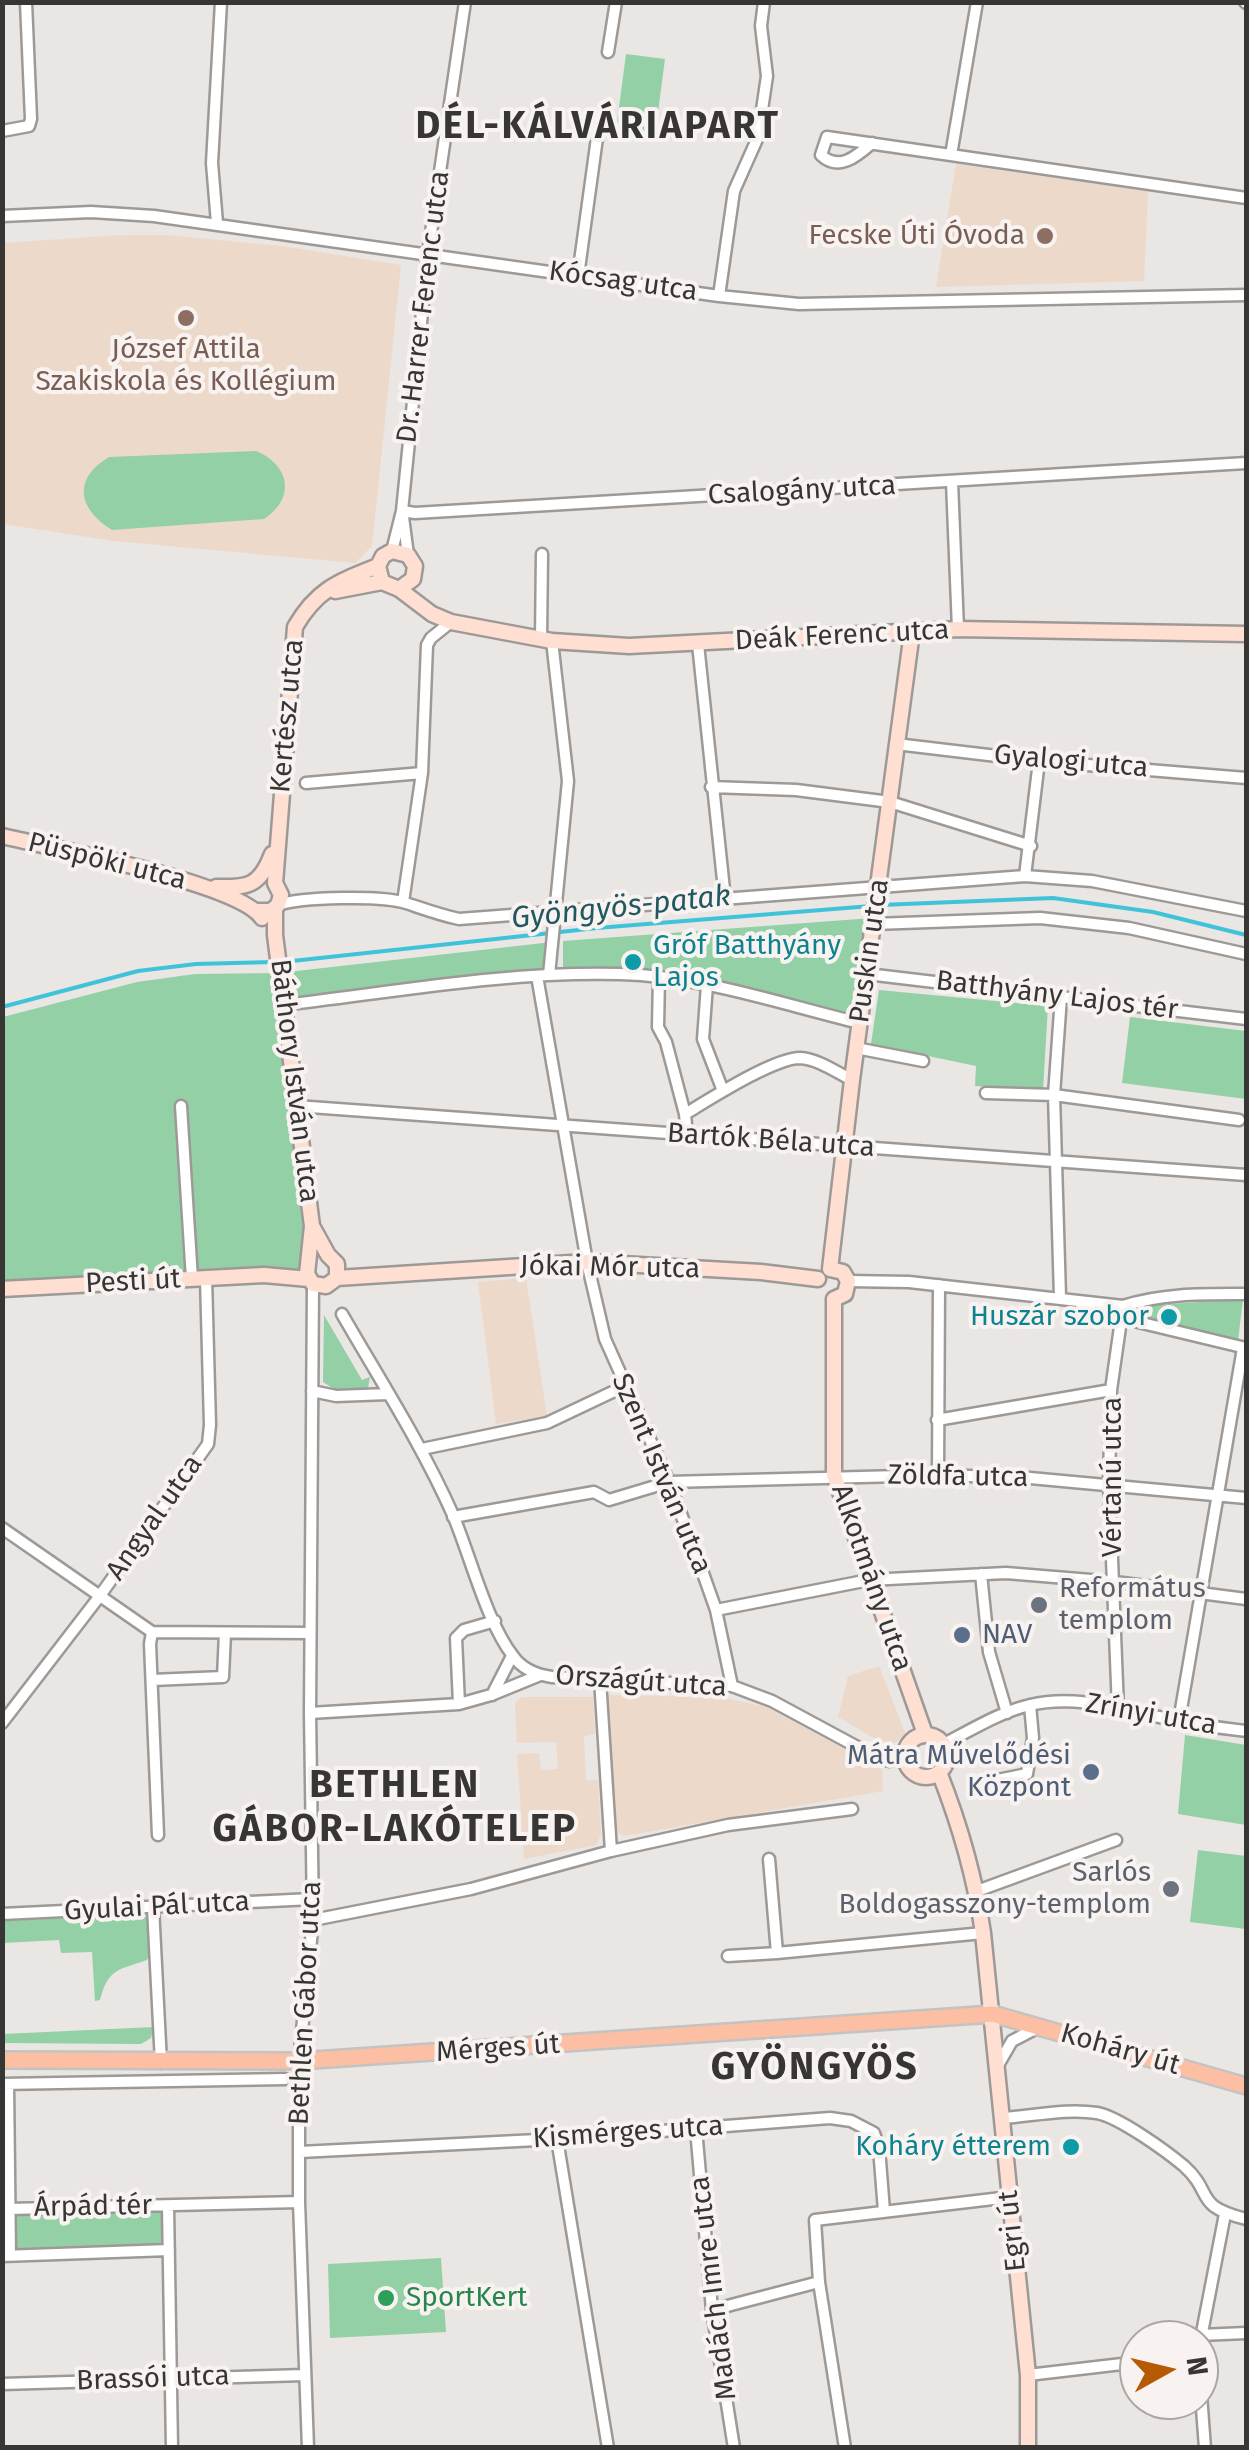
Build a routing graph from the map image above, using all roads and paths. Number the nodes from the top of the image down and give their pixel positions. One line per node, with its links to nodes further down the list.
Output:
1 (26, 2): 8 (street)
2 (220, 2): 14 (street)
3 (464, 2): 15 (street, Dr. Harrer Ferenc utca)
4 (616, 2): 7 (street)
5 (764, 2): 18 (street)
6 (978, 2): 11 (street)
7 (608, 52)
8 (2, 131)
9 (597, 138): 16 (street)
10 (872, 143): 11 (street)
11 (951, 155): 12 (street)
12 (1246, 198)
13 (2, 216): 14 (street, Kócsag utca)
14 (217, 223): 15 (street, Kócsag utca)
15 (428, 253): 16 (street, Kócsag utca); 21 (street, Dr. Harrer Ferenc utca)
16 (578, 276): 18 (street, Kócsag utca)
17 (1246, 294): 18 (street, Kócsag utca)
18 (719, 296)
19 (1246, 462): 20 (street, Csalogány utca)
20 (952, 482): 21 (street, Csalogány utca); 31 (street)
21 (402, 511): 22 (street, Dr. Harrer Ferenc utca); 24 (street)
22 (392, 552): 24 (street); 25 (street)
23 (542, 554): 34 (street, Szent István utca)
24 (408, 555): 26 (street)
25 (378, 566): 27 (street); 29 (street)
26 (413, 578): 28 (street); 30 (street)
27 (382, 582): 28 (street); 29 (street)
28 (399, 588): 30 (street)
29 (315, 598): 44 (street, Kertész utca)
30 (446, 620): 34 (street, Deák Ferenc utca); 38 (street)
31 (958, 629): 32 (street, Deák Ferenc utca); 33 (street, Deák Ferenc utca)
32 (912, 632): 35 (street, Deák Ferenc utca); 36 (street, Puskin utca)
33 (1246, 634)
34 (547, 640): 35 (street, Deák Ferenc utca); 55 (street, Szent István utca)
35 (698, 644): 41 (street)
36 (896, 744): 37 (street, Gyalogi utca); 42 (street, Puskin utca)
37 (1039, 761): 39 (street, Gyalogi utca); 45 (street)
38 (422, 773): 40 (street); 52 (street)
39 (1246, 778)
40 (306, 783)
41 (711, 787): 42 (street); 51 (street)
42 (890, 802): 45 (street); 49 (street, Puskin utca)
43 (2, 836): 48 (street, Püspöki utca)
44 (278, 839): 47 (street); 50 (street, Kertész utca)
45 (1031, 846): 46 (street)
46 (1025, 876): 49 (street); 54 (street)
47 (256, 881): 48 (street); 50 (street); 53 (street)
48 (212, 888): 53 (street)
49 (879, 889): 51 (street); 56 (street, Puskin utca)
50 (277, 896): 52 (street); 53 (street); 57 (street, Báthory István utca)
51 (725, 900): 55 (street)
52 (403, 902): 55 (street)
53 (254, 908): 57 (street)
54 (1246, 911)
55 (557, 915): 60 (street, Szent István utca)
56 (874, 922): 58 (street); 59 (street, Puskin utca)
57 (275, 935): 64 (street, Báthory István utca)
58 (1246, 954)
59 (867, 974): 63 (street, Batthyány Lajos tér); 66 (street, Puskin utca)
60 (543, 976): 61 (street); 64 (street); 77 (street, Szent István utca)
61 (659, 978): 62 (street); 75 (street)
62 (707, 985): 66 (street); 70 (street)
63 (1061, 997): 65 (street, Batthyány Lajos tér); 72 (street)
64 (283, 1005): 74 (street, Báthory István utca)
65 (1246, 1018)
66 (860, 1023): 67 (street, Puskin utca)
67 (856, 1048): 68 (street); 69 (street, Puskin utca)
68 (923, 1061)
69 (852, 1080): 70 (street); 79 (street, Puskin utca)
70 (724, 1092): 75 (street)
71 (986, 1093): 72 (street)
72 (1054, 1095): 76 (street); 80 (street)
73 (181, 1106): 85 (street, Angyal utca)
74 (296, 1106): 77 (street, Bartók Béla utca); 83 (street, Báthory István utca)
75 (684, 1114): 78 (street)
76 (1238, 1120)
77 (563, 1124): 78 (street, Bartók Béla utca); 82 (street, Szent István utca)
78 (687, 1136): 79 (street, Bartók Béla utca)
79 (844, 1146): 80 (street, Bartók Béla utca); 84 (street, Puskin utca)
80 (1058, 1160): 81 (street, Bartók Béla utca); 90 (street)
81 (1246, 1175)
82 (587, 1262): 83 (street, Jókai Mór utca); 84 (street, Jókai Mór utca); 95 (street, Szent István utca)
83 (321, 1272): 85 (street, Pesti út); 97 (street, Bethlen Gábor utca)
84 (824, 1274): 86 (street); 91 (street)
85 (199, 1278): 88 (street, Pesti út); 113 (street, Angyal utca)
86 (848, 1282): 87 (street); 91 (street)
87 (939, 1286): 90 (street); 99 (street)
88 (2, 1289)
89 (1246, 1294): 92 (street)
90 (1060, 1297): 92 (street)
91 (834, 1300): 102 (street, Alkotmány utca)
92 (1123, 1306): 94 (street); 96 (street, Vértanú utca)
93 (342, 1314): 98 (street, Országút utca)
94 (1245, 1348): 105 (street)
95 (625, 1386): 100 (street); 103 (street, Szent István utca)
96 (1111, 1390): 99 (street); 104 (street, Vértanú utca)
97 (312, 1391): 98 (street); 119 (street, Bethlen Gábor utca)
98 (388, 1394): 100 (street, Országút utca)
99 (937, 1420): 101 (street)
100 (422, 1449): 107 (street, Országút utca)
101 (938, 1474): 102 (street, Zöldfa utca); 104 (street, Zöldfa utca)
102 (834, 1476): 103 (street, Zöldfa utca); 110 (street, Alkotmány utca)
103 (669, 1482): 107 (street, Zöldfa utca); 115 (street, Szent István utca)
104 (1109, 1484): 105 (street, Zöldfa utca); 111 (street, Vértanú utca)
105 (1219, 1497): 106 (street, Zöldfa utca); 112 (street)
106 (1246, 1498)
107 (454, 1517): 116 (street, Országút utca)
108 (2, 1528): 113 (street)
109 (981, 1574): 110 (street); 111 (street); 130 (street)
110 (869, 1580): 115 (street); 134 (street, Alkotmány utca)
111 (1114, 1582): 112 (street); 128 (street, Vértanú utca)
112 (1200, 1595): 114 (street); 131 (street)
113 (99, 1597): 117 (street); 132 (street, Angyal utca)
114 (1246, 1599)
115 (716, 1610): 124 (street, Szent István utca)
116 (495, 1621): 120 (street, Országút utca); 126 (street)
117 (152, 1632): 118 (street); 123 (street)
118 (225, 1633): 119 (street); 123 (street)
119 (310, 1633): 129 (street, Bethlen Gábor utca)
120 (512, 1656): 121 (street, Országút utca); 125 (street)
121 (540, 1675): 122 (street, Országút utca); 125 (street, Országút utca)
122 (600, 1679): 124 (street, Országút utca); 142 (street)
123 (152, 1680): 140 (street)
124 (732, 1686): 136 (street, Országút utca)
125 (492, 1696): 126 (street, Országút utca)
126 (459, 1704): 129 (street, Országút utca)
127 (1030, 1705): 128 (street, Zrínyi utca); 130 (street, Zrínyi utca); 138 (street)
128 (1118, 1709): 131 (street, Zrínyi utca)
129 (310, 1713): 145 (street, Bethlen Gábor utca)
130 (1007, 1713): 135 (street, Zrínyi utca)
131 (1179, 1722): 133 (street, Zrínyi utca)
132 (2, 1724)
133 (1246, 1731)
134 (925, 1734): 135 (street); 136 (street)
135 (944, 1744): 137 (street)
136 (905, 1758): 137 (street)
137 (940, 1772): 144 (street)
138 (978, 1784)
139 (852, 1809): 142 (street)
140 (158, 1835)
141 (1116, 1840): 144 (street)
142 (611, 1851): 148 (street)
143 (769, 1859): 150 (street)
144 (977, 1891): 149 (street)
145 (312, 1899): 146 (street, Gyulai Pál utca); 148 (street, Bethlen Gábor utca)
146 (153, 1907): 147 (street, Gyulai Pál utca); 156 (street)
147 (2, 1914)
148 (313, 1920): 155 (street, Bethlen Gábor utca)
149 (983, 1933): 150 (street); 152 (street)
150 (777, 1952): 151 (street)
151 (728, 1956)
152 (993, 2014): 153 (main road, Koháry út); 155 (main road, Mérges út); 157 (street, Egri út)
153 (1040, 2026): 157 (street); 160 (main road, Koháry út)
154 (2, 2060): 156 (main road, Mérges út)
155 (299, 2061): 156 (main road, Mérges út); 164 (street, Bethlen Gábor utca)
156 (161, 2063)
157 (997, 2068): 161 (street, Egri út)
158 (284, 2079): 159 (street)
159 (5, 2084): 168 (street)
160 (1246, 2086)
161 (1002, 2118): 165 (street, Egri út); 170 (street)
162 (696, 2128): 163 (street, Kismérges utca); 169 (street, Kismérges utca); 175 (street, Madách Imre utca)
163 (558, 2140): 164 (street, Kismérges utca); 187 (street)
164 (300, 2152): 166 (street, Bethlen Gábor utca)
165 (1010, 2197): 169 (street); 181 (street, Egri út)
166 (299, 2202): 167 (street); 180 (street, Bethlen Gábor utca)
167 (168, 2206): 168 (street, Árpád tér); 172 (street, Árpád tér)
168 (9, 2208): 173 (street, Árpád tér)
169 (884, 2211): 174 (street)
170 (1225, 2214): 171 (street); 176 (street)
171 (1246, 2220)
172 (169, 2250): 173 (street, Árpád tér); 182 (street)
173 (6, 2256)
174 (819, 2282): 175 (street); 189 (street)
175 (712, 2310): 188 (street, Madách Imre utca)
176 (1203, 2320)
177 (1246, 2333): 178 (street)
178 (1219, 2334)
179 (1119, 2364): 181 (street)
180 (304, 2374): 182 (street, Brassói utca); 186 (street, Bethlen Gábor utca)
181 (1028, 2375): 190 (street, Egri út)
182 (170, 2377): 183 (street, Brassói utca); 185 (street)
183 (2, 2384)
184 (1203, 2420): 191 (street)
185 (172, 2448)
186 (308, 2448)
187 (608, 2448)
188 (734, 2448)
189 (844, 2448)
190 (1028, 2448)
191 (1205, 2448)

